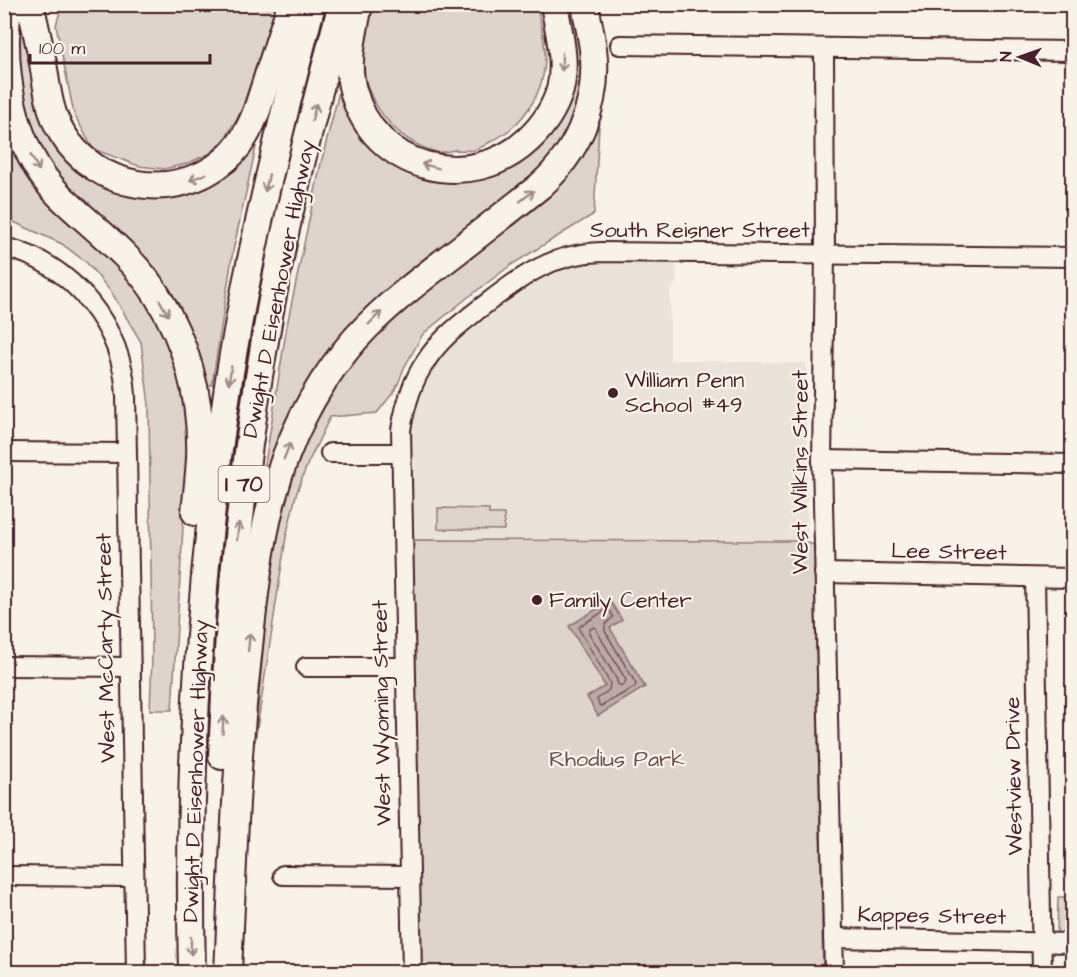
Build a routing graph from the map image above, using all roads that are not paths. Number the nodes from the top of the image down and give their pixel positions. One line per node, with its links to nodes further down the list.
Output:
1 (8, 4): 14 (highway)
2 (30, 4): 11 (highway)
3 (45, 4): 11 (highway)
4 (291, 4): 11 (highway, one-way to 11)
5 (312, 4): 31 (highway, Dwight D Eisenhower Highway / I 70, one-way to 31)
6 (342, 4): 42 (highway, Dwight D Eisenhower Highway / I 70, one-way to 6)
7 (359, 4): 8 (highway, one-way to 7)
8 (554, 4)
9 (585, 4): 43 (highway, one-way to 9)
10 (620, 45): 12 (street)
11 (40, 46)
12 (824, 48): 13 (street); 16 (street, West Wilkins Street)
13 (1072, 51)
14 (6, 69): 31 (highway, one-way to 31)
15 (4, 247): 19 (street, West McCarty Street)
16 (825, 254): 17 (street, South Reisner Street); 21 (street, South Reisner Street); 22 (street, West Wilkins Street)
17 (1072, 257)
18 (4, 452): 19 (street)
19 (127, 453): 28 (street, West McCarty Street)
20 (330, 453): 21 (street)
21 (401, 453): 30 (street, West Wyoming Street)
22 (822, 460): 23 (street); 24 (street, West Wilkins Street)
23 (1072, 464)
24 (824, 573): 25 (street, Lee Street); 36 (street, West Wilkins Street)
25 (1035, 578): 26 (street, Lee Street); 38 (street, Westview Drive)
26 (1072, 578)
27 (4, 666): 28 (street)
28 (131, 667): 35 (street, West McCarty Street)
29 (306, 667): 30 (street)
30 (405, 667): 34 (street, West Wyoming Street)
31 (192, 786): 41 (highway, Dwight D Eisenhower Highway / I 70, one-way to 41)
32 (283, 875): 34 (street)
33 (4, 876): 35 (street)
34 (410, 876): 44 (street, West Wyoming Street)
35 (134, 877): 40 (street, West McCarty Street)
36 (832, 895): 37 (street, Kappes Street)
37 (833, 938): 38 (street, Kappes Street); 45 (street)
38 (1041, 942): 39 (street, Kappes Street); 46 (street, Westview Drive)
39 (1072, 943)
40 (136, 972)
41 (192, 972)
42 (222, 972)
43 (228, 972)
44 (412, 972)
45 (834, 972)
46 (1042, 972)

